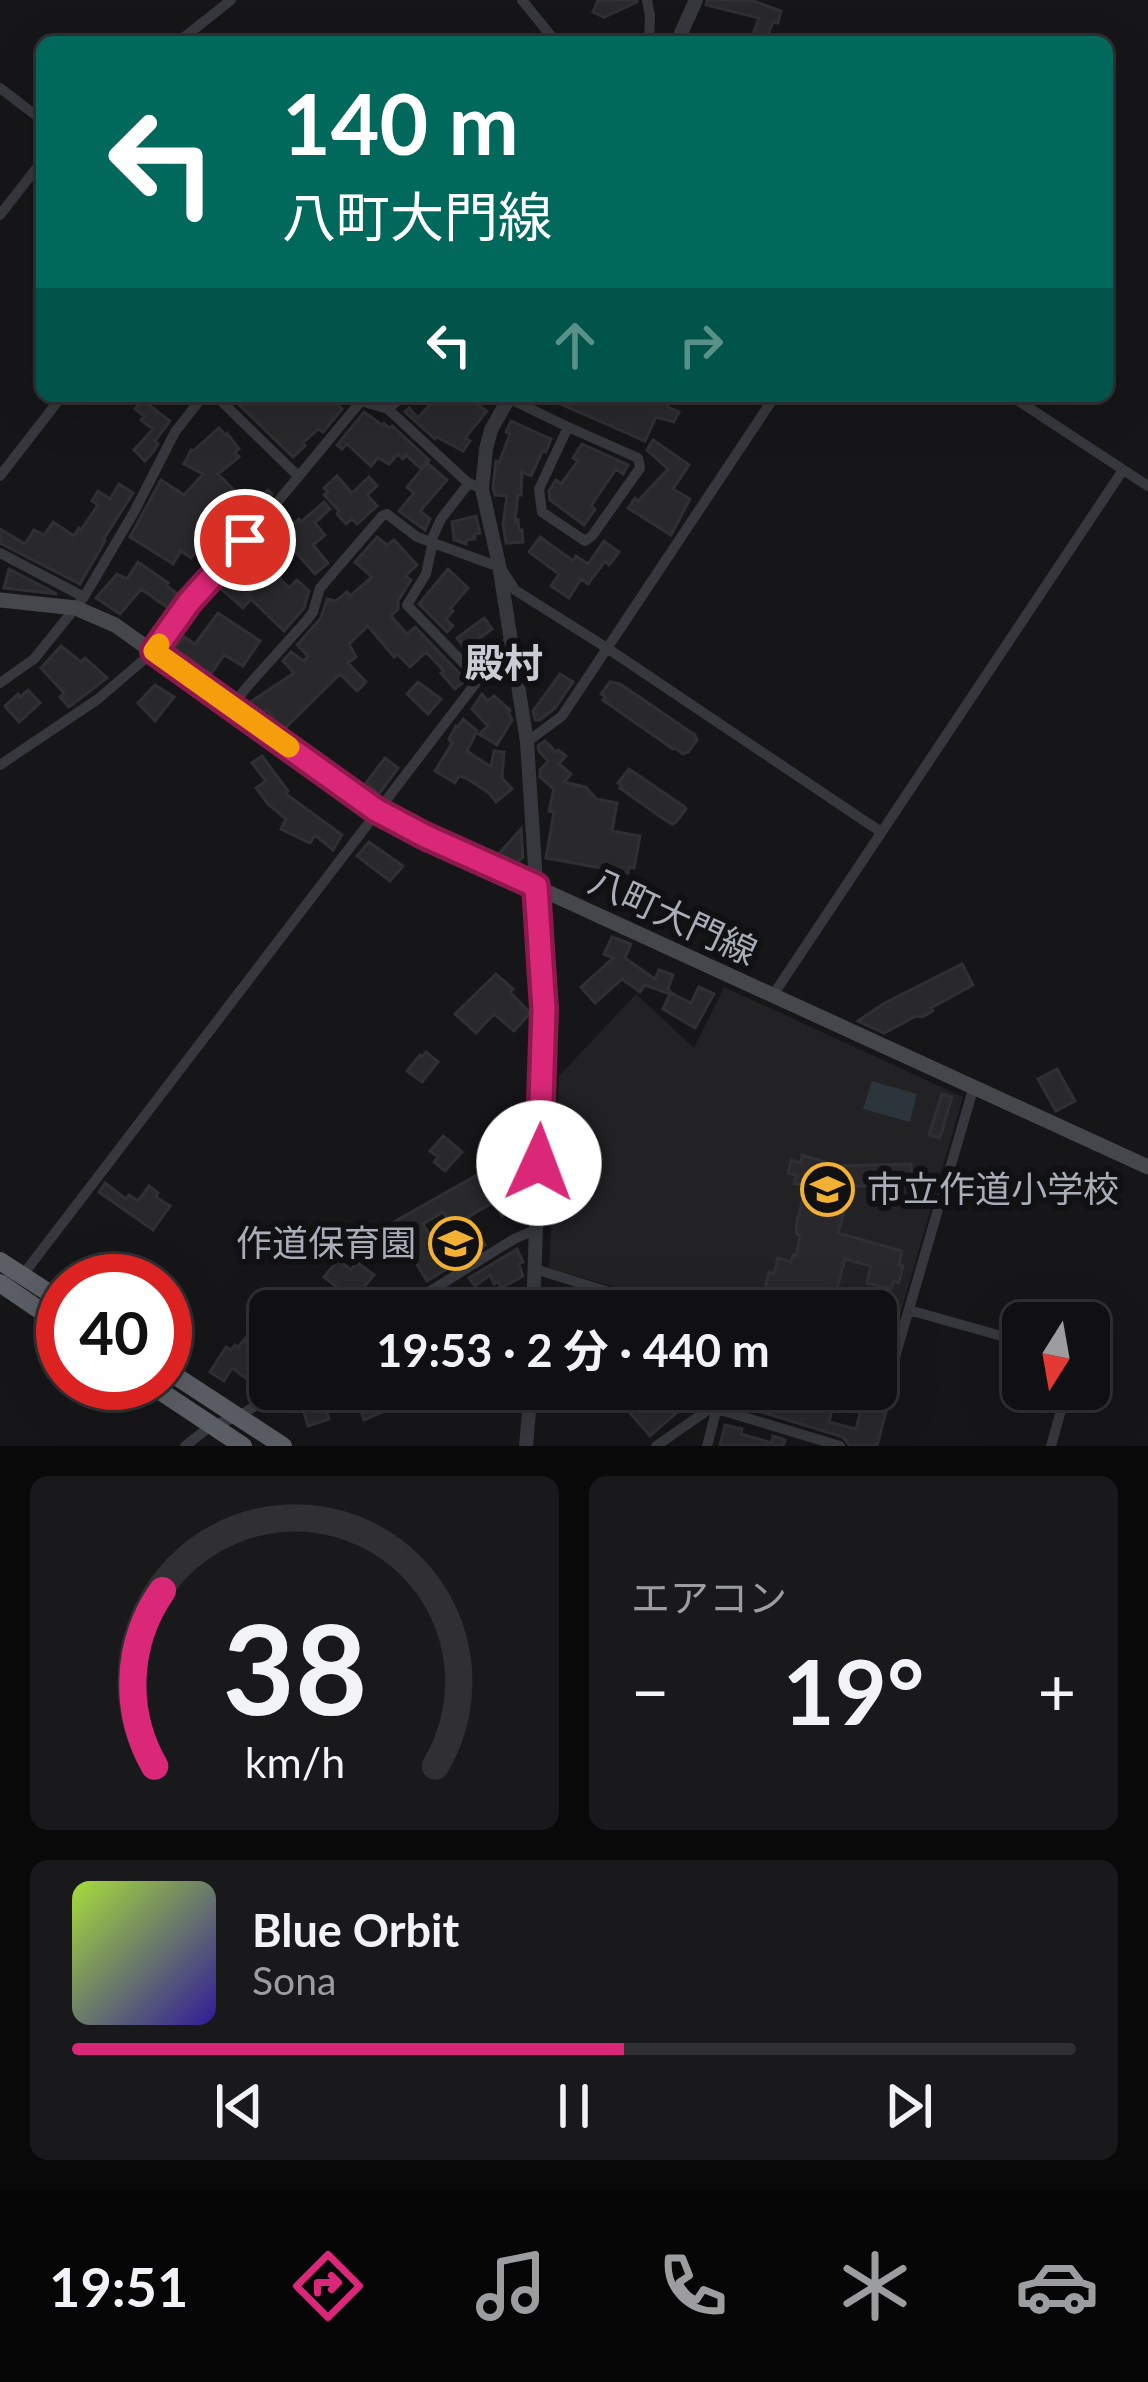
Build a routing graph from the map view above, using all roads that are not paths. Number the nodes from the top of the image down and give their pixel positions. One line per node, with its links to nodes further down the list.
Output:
1 (230, 0): 5 (street)
2 (522, 0): 6 (street)
3 (647, 0): 7 (street)
4 (696, 0): 8 (street)
5 (185, 36)
6 (551, 36)
7 (649, 36)
8 (680, 36)
9 (0, 88): 10 (street)
10 (36, 115)
11 (36, 168): 12 (street)
12 (0, 215)
13 (57, 402): 26 (street)
14 (198, 402): 34 (street)
15 (222, 402): 27 (street)
16 (357, 402): 27 (street)
17 (368, 402): 23 (street)
18 (396, 402): 23 (street)
19 (506, 402): 28 (street)
20 (519, 402): 24 (street)
21 (772, 402): 36 (street)
22 (1020, 402): 25 (street)
23 (388, 409): 28 (street)
24 (568, 427): 24 (street)
25 (1123, 470): 29 (street); 44 (street)
26 (0, 476)
27 (298, 476): 37 (street)
28 (476, 486): 30 (street); 32 (street)
29 (1148, 486)
30 (432, 541): 32 (street); 38 (street); 40 (street)
31 (0, 553): 34 (street)
32 (499, 565): 35 (street); 36 (street)
33 (0, 600): 34 (main road, 八町大門線)
34 (80, 602): 37 (main road, 八町大門線); 39 (street)
35 (511, 637): 38 (street); 41 (street)
36 (608, 648): 41 (street); 44 (street)
37 (154, 651): 40 (main road, 八町大門線); 42 (street)
38 (478, 678): 43 (street)
39 (0, 682)
40 (232, 707): 43 (main road, 八町大門線)
41 (527, 742): 45 (street)
42 (0, 765)
43 (376, 810): 45 (main road, 八町大門線); 52 (street)
44 (881, 832): 46 (street)
45 (536, 886): 46 (main road, 八町大門線); 49 (street)
46 (773, 995): 47 (main road, 八町大門線)
47 (974, 1086): 48 (main road, 八町大門線); 57 (street)
48 (1148, 1167)
49 (537, 1229): 51 (street); 53 (street)
50 (0, 1261): 52 (highway)
51 (535, 1269): 54 (street); 55 (street)
52 (8, 1288): 56 (highway)
53 (432, 1290)
54 (534, 1290)
55 (603, 1290)
56 (36, 1307)
57 (909, 1310): 58 (street); 59 (street)
58 (1002, 1336)
59 (897, 1350)
60 (192, 1387): 68 (highway)
61 (188, 1410): 69 (highway)
62 (249, 1410): 68 (street)
63 (529, 1410): 73 (street)
64 (708, 1410): 74 (street)
65 (717, 1410): 75 (street)
66 (720, 1410): 76 (street)
67 (1061, 1410): 77 (street)
68 (238, 1417): 69 (street); 72 (highway)
69 (212, 1426): 70 (street); 71 (highway)
70 (185, 1446)
71 (243, 1446)
72 (283, 1446)
73 (526, 1446)
74 (656, 1446)
75 (707, 1446)
76 (840, 1446)
77 (1052, 1446)

